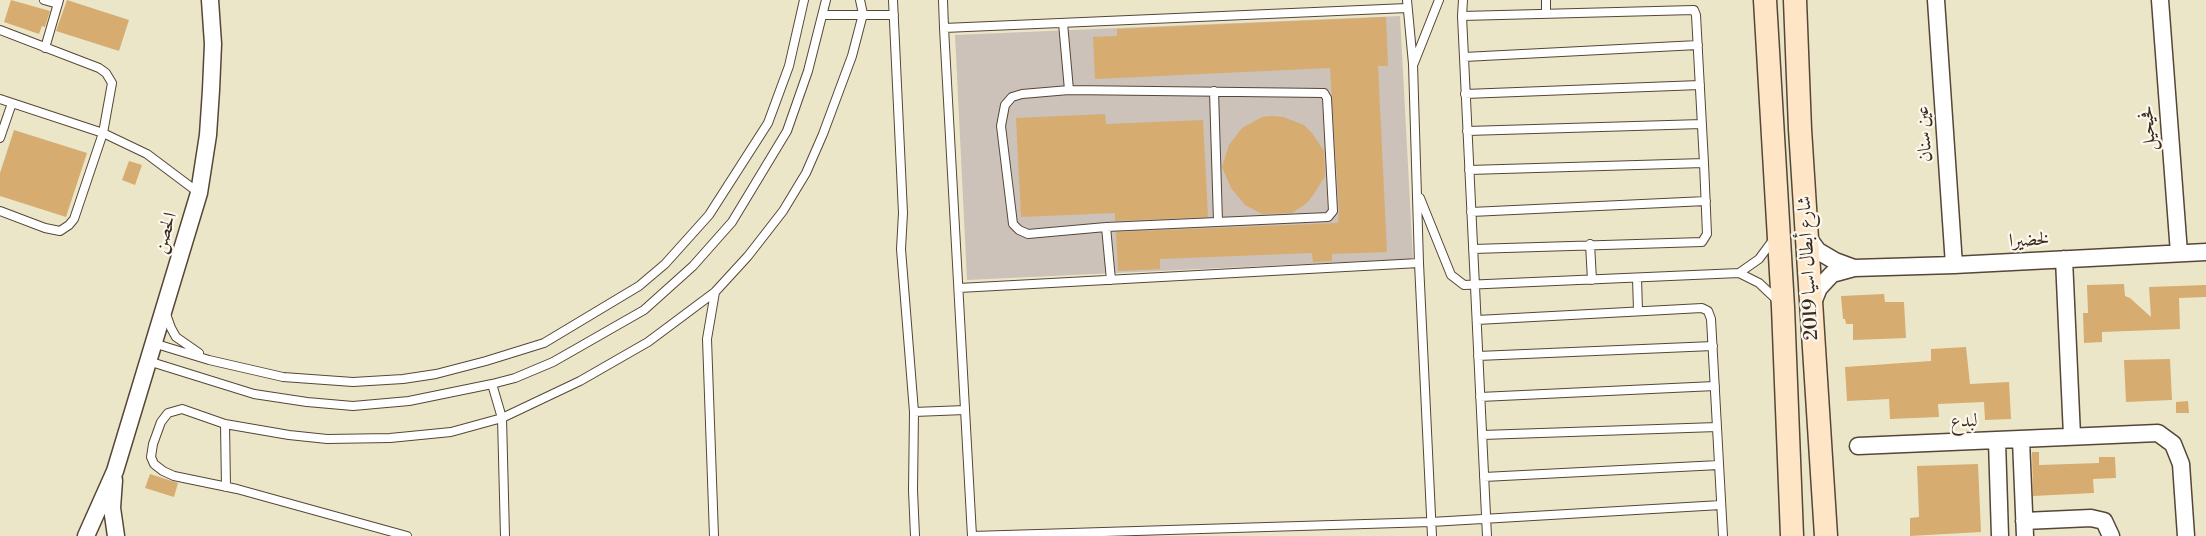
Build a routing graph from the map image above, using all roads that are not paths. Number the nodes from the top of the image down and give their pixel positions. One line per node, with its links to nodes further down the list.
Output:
1 (44, 0): 15 (lane)
2 (210, 0): 44 (street, الحصن)
3 (804, 0): 75 (lane)
4 (826, 0): 20 (lane)
5 (860, 0): 19 (lane)
6 (893, 0): 21 (lane)
7 (943, 0): 25 (lane)
8 (1439, 0): 30 (lane)
9 (1463, 0): 22 (lane)
10 (1546, 0): 18 (lane)
11 (1795, 0): 24 (main road, شارع أبطال اسيا 2019)
12 (1809, 0): 24 (street)
13 (1936, 0): 58 (street, عين سنان)
14 (2160, 0): 55 (street, فحيحيل)
15 (58, 2): 28 (lane)
16 (1407, 4): 23 (lane); 30 (lane)
17 (1764, 4): 50 (main road, شارع أبطال اسيا 2019)
18 (1546, 13): 22 (lane); 27 (lane)
19 (863, 14): 20 (lane); 21 (lane); 66 (lane)
20 (823, 15): 77 (lane)
21 (894, 15): 81 (lane)
22 (1462, 16): 29 (lane)
23 (1062, 23): 25 (lane); 32 (lane)
24 (1796, 24): 51 (main road, شارع أبطال اسيا 2019)
25 (944, 28): 65 (lane)
26 (0, 30): 28 (lane)
27 (1698, 45): 29 (lane); 31 (lane)
28 (45, 48): 39 (lane)
29 (1464, 56): 34 (lane)
30 (1413, 64): 43 (lane)
31 (1700, 84): 34 (lane); 37 (lane)
32 (1069, 90): 33 (lane); 49 (lane)
33 (1214, 91): 48 (lane); 48 (lane)
34 (1465, 94): 38 (lane)
35 (0, 99): 36 (lane)
36 (12, 103): 39 (lane); 40 (lane)
37 (1702, 124): 38 (lane); 41 (lane)
38 (1467, 131): 42 (lane)
39 (103, 133): 44 (lane); 46 (lane)
40 (0, 138)
41 (1704, 163): 42 (lane); 45 (lane)
42 (1469, 170): 47 (lane)
43 (1417, 191): 57 (lane); 64 (lane)
44 (199, 193): 67 (street, الحصن)
45 (1706, 201): 47 (lane); 52 (lane)
46 (0, 211)
47 (1471, 212): 53 (lane)
48 (1218, 222): 49 (lane)
49 (1106, 227): 62 (lane)
50 (1778, 227): 60 (lane); 68 (main road, شارع أبطال اسيا 2019)
51 (1807, 236): 59 (street, لخضيرا); 69 (main road, شارع أبطال اسيا 2019)
52 (1590, 244): 53 (lane); 63 (lane)
53 (1473, 249): 64 (lane)
54 (2206, 252): 55 (street, لخضيرا)
55 (2179, 253): 56 (street, لخضيرا)
56 (2064, 259): 58 (street, لخضيرا); 86 (street)
57 (1420, 263): 62 (lane); 96 (lane)
58 (1954, 265): 59 (street, لخضيرا)
59 (1854, 268): 69 (street, لخضيرا)
60 (1739, 273): 61 (lane); 68 (lane)
61 (1637, 278): 63 (lane); 70 (lane)
62 (1110, 280): 65 (lane)
63 (1592, 280): 64 (lane)
64 (1475, 285): 71 (lane)
65 (958, 288): 80 (lane)
66 (715, 292): 82 (lane); 102 (lane)
67 (166, 301): 72 (street, الحصن); 75 (lane)
68 (1783, 307): 108 (main road, شارع أبطال اسيا 2019)
69 (1811, 307): 109 (main road, شارع أبطال اسيا 2019)
70 (1638, 311): 71 (lane); 73 (lane)
71 (1477, 320): 74 (lane)
72 (153, 343): 75 (lane); 76 (street, الحصن)
73 (1713, 346): 74 (lane); 78 (lane)
74 (1478, 356): 79 (lane)
75 (209, 360)
76 (148, 361): 77 (lane); 91 (street, الحصن)
77 (492, 384): 82 (lane)
78 (1715, 386): 79 (lane); 84 (lane)
79 (1480, 397): 85 (lane)
80 (965, 410): 81 (lane); 104 (lane)
81 (914, 412): 103 (lane)
82 (502, 418): 83 (lane); 101 (lane)
83 (225, 424): 93 (lane); 93 (lane)
84 (1717, 427): 85 (lane); 90 (lane)
85 (1482, 435): 92 (lane)
86 (2072, 436): 87 (street, لبدع); 112 (street, لبدع)
87 (2022, 440): 88 (street, لبدع); 97 (street)
88 (1996, 441): 89 (street, لبدع); 110 (street)
89 (1858, 446)
90 (1719, 465): 92 (lane); 94 (lane)
91 (115, 471): 98 (street, الحصن); 99 (street, الحصن)
92 (1484, 476): 95 (lane)
93 (226, 487): 100 (lane)
94 (1721, 505): 95 (lane); 107 (lane)
95 (1486, 518): 96 (lane); 106 (lane)
96 (1431, 522): 104 (lane); 105 (lane)
97 (2025, 529): 111 (street)
98 (86, 536)
99 (116, 536)
100 (407, 536)
101 (505, 536)
102 (714, 536)
103 (915, 536)
104 (972, 536)
105 (1432, 536)
106 (1487, 536)
107 (1722, 536)
108 (1792, 536)
109 (1826, 536)
110 (2000, 536)
111 (2111, 536)
112 (2186, 536)

